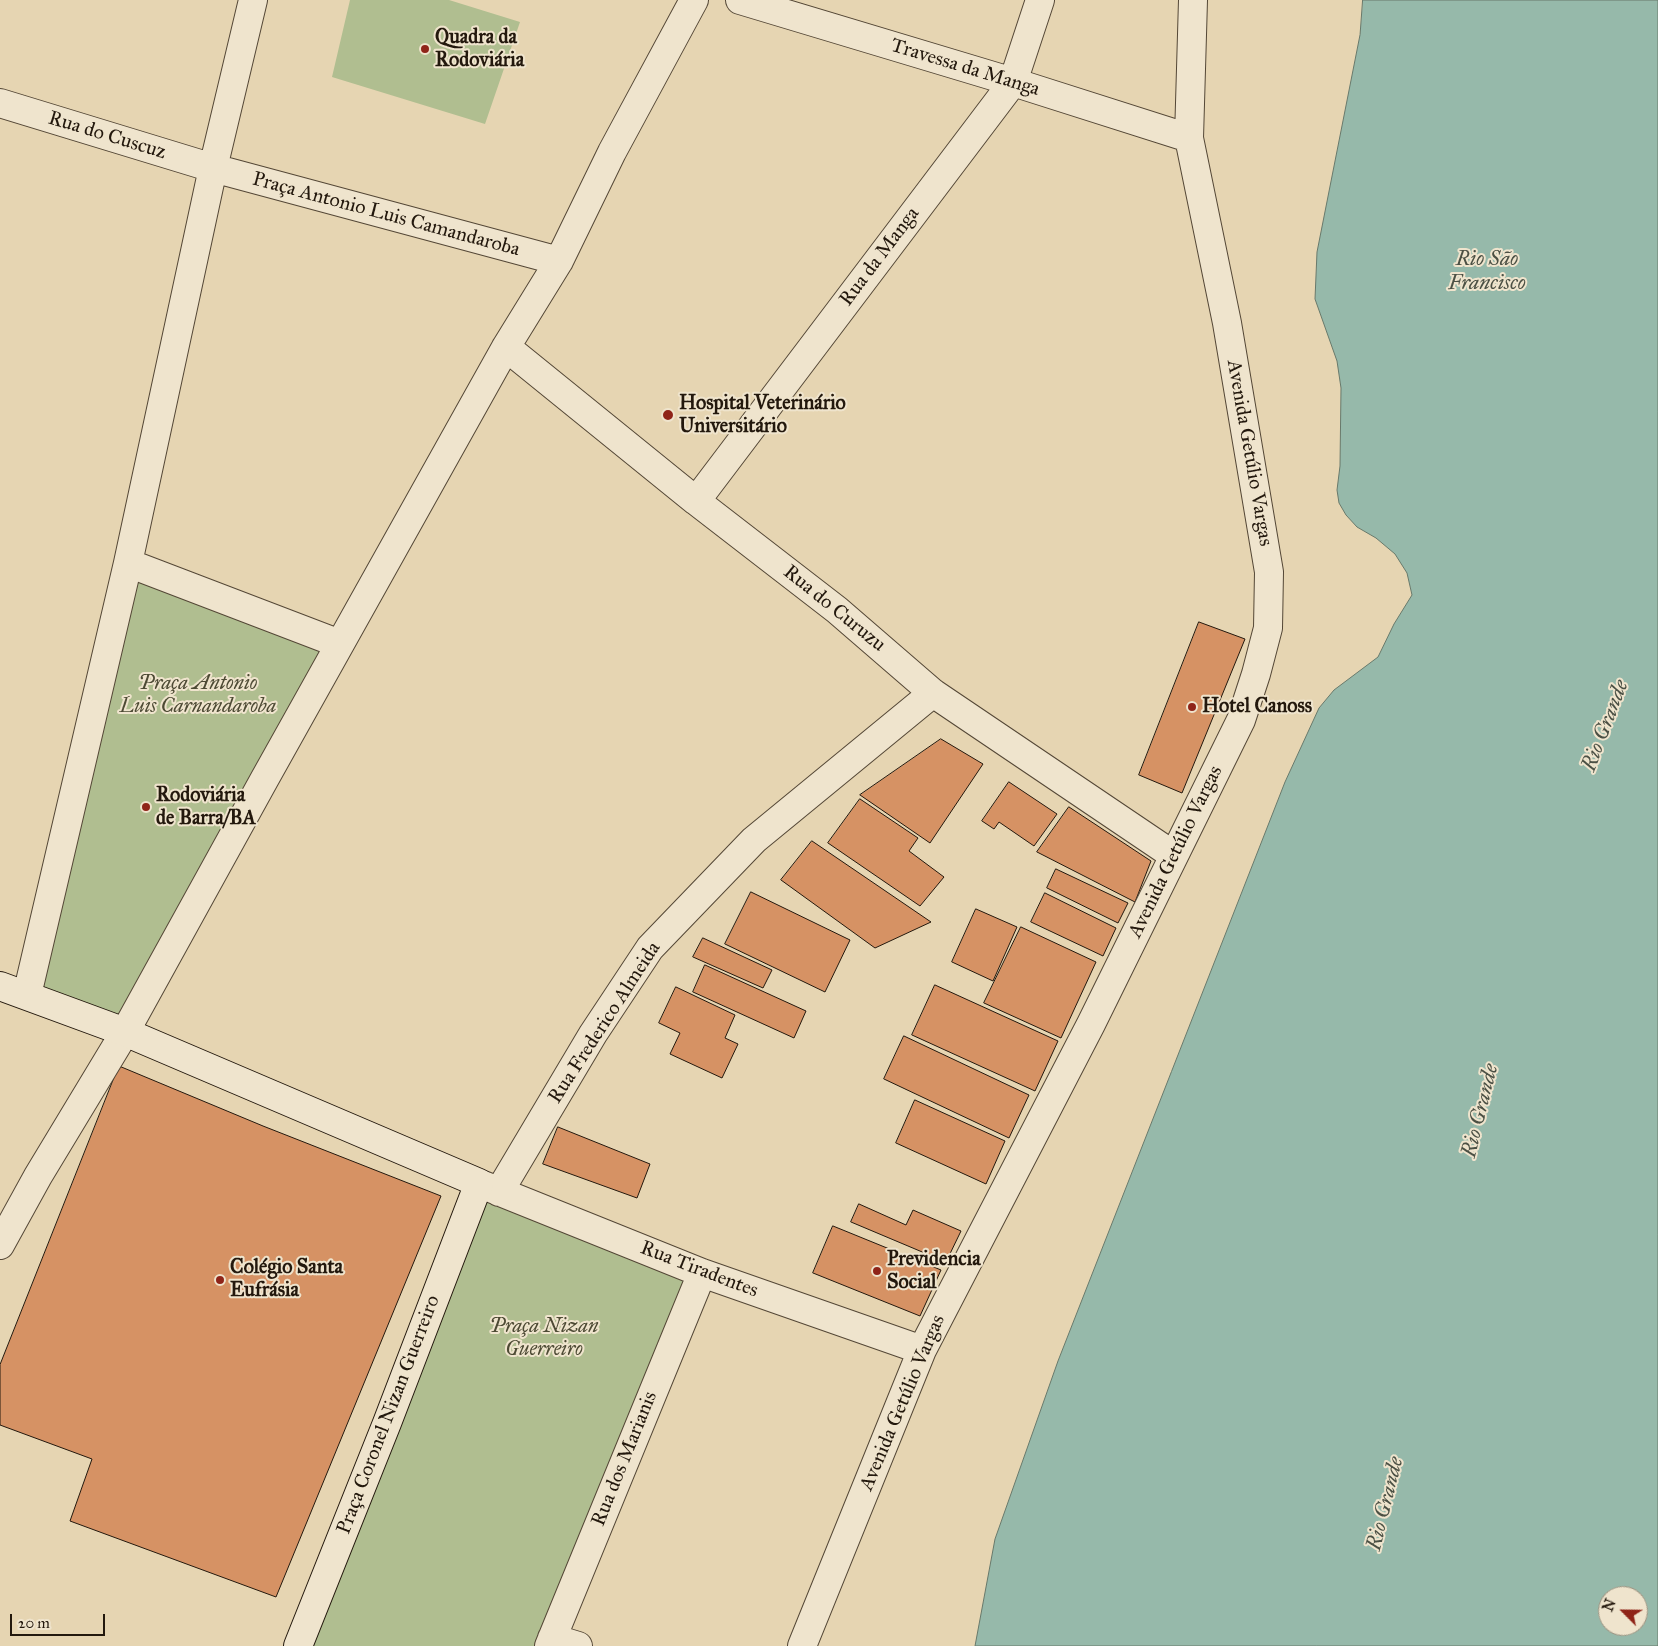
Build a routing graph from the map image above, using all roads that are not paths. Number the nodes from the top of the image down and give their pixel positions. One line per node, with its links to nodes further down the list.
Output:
1 (253, 0): 9 (street)
2 (694, 0): 10 (street)
3 (740, 0): 6 (street, Travessa da Manga)
4 (1040, 0): 6 (street, Rua da Manga)
5 (1193, 0): 8 (street, Avenida Getúlio Vargas)
6 (1013, 82): 8 (street, Travessa da Manga); 12 (street, Rua da Manga)
7 (0, 103): 9 (street, Rua do Cuscuz)
8 (1189, 138): 16 (street, Avenida Getúlio Vargas)
9 (214, 168): 10 (street, Praça Antonio Luis Camandaroba); 13 (street)
10 (559, 261): 11 (street)
11 (506, 346): 12 (street, Rua do Curuzu); 14 (street)
12 (696, 501): 15 (street, Rua do Curuzu)
13 (128, 563): 14 (street); 18 (street)
14 (340, 644): 19 (street)
15 (933, 693): 16 (street, Rua do Curuzu); 20 (street, Rua Frederico Almeida)
16 (1173, 855): 23 (street, Avenida Getúlio Vargas)
17 (0, 986): 18 (street, Rua Tiradentes)
18 (27, 995): 19 (street, Rua Tiradentes)
19 (125, 1032): 20 (street, Rua Tiradentes); 21 (street)
20 (489, 1187): 22 (street, Rua Tiradentes); 25 (street, Praça Coronel Nizan Guerreiro)
21 (0, 1245)
22 (702, 1273): 23 (street, Rua Tiradentes); 24 (street, Rua dos Marianis)
23 (922, 1350): 27 (street, Avenida Getúlio Vargas)
24 (551, 1642): 26 (street)
25 (298, 1646)
26 (578, 1646)
27 (802, 1646)

